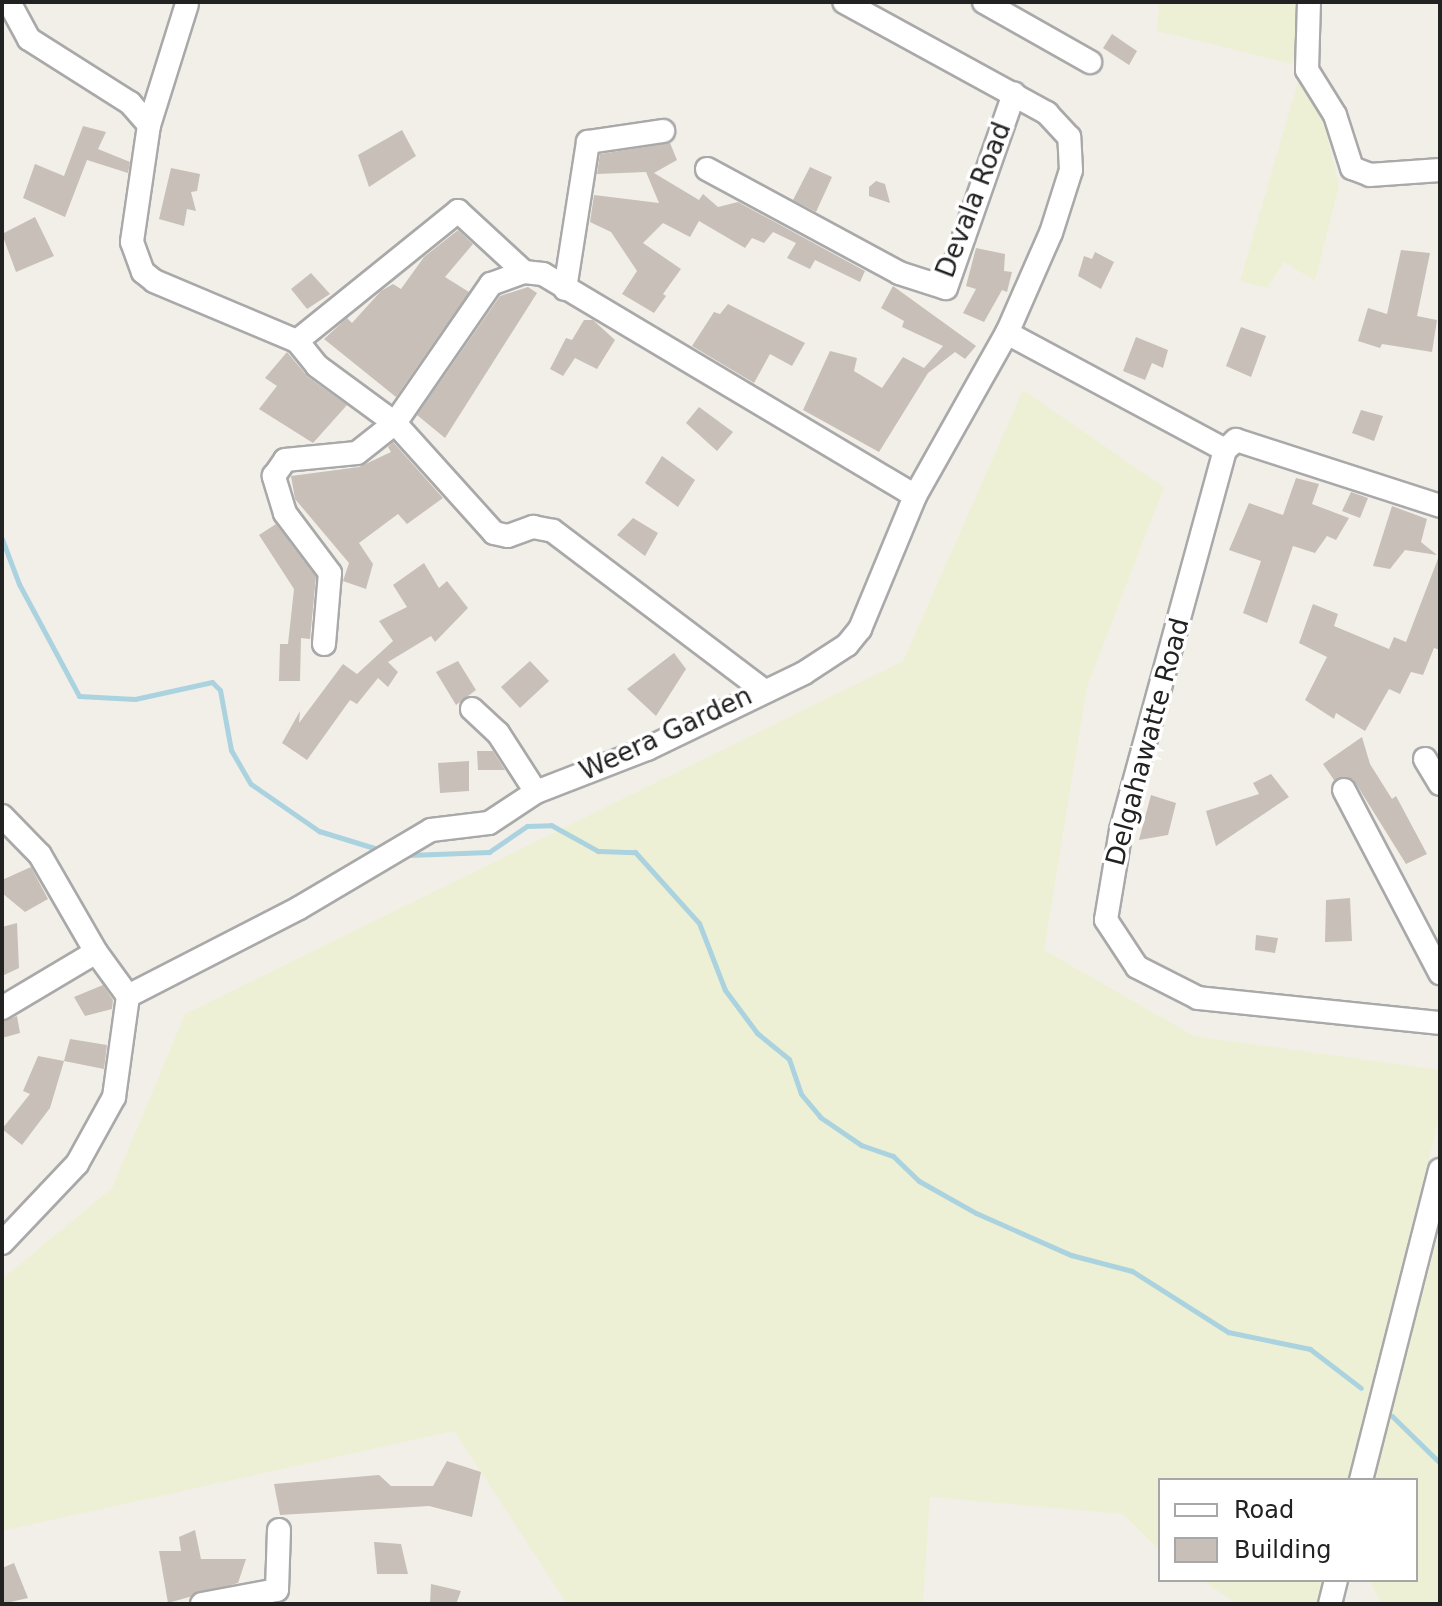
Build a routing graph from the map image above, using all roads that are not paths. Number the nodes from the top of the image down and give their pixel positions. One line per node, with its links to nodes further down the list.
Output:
1 (9, 2): 8 (street)
2 (844, 2): 7 (street, Devala Road)
3 (984, 2): 6 (street)
4 (1309, 2): 11 (street)
5 (187, 4): 8 (street)
6 (1090, 62)
7 (1014, 94): 10 (street, Devala Road); 14 (street, Weera Garden)
8 (149, 125): 15 (street)
9 (663, 131): 13 (street)
10 (707, 169)
11 (1440, 170)
12 (524, 272): 13 (street); 15 (street); 16 (street)
13 (565, 289): 18 (street)
14 (1007, 333): 17 (street); 18 (street, Weera Garden)
15 (297, 341): 16 (street)
16 (395, 423): 20 (street); 21 (street)
17 (1225, 450): 19 (street); 32 (street, Delgahawatte Road)
18 (915, 496): 21 (street, Weera Garden)
19 (1440, 506)
20 (324, 644)
21 (762, 689): 26 (street, Weera Garden)
22 (472, 709): 26 (street)
23 (1425, 759): 24 (street)
24 (1440, 784)
25 (1344, 790): 29 (street)
26 (536, 792): 30 (street, Weera Garden)
27 (2, 816): 28 (street)
28 (96, 952): 30 (street); 31 (street)
29 (1440, 973)
30 (128, 996): 34 (street)
31 (2, 1008)
32 (1440, 1023)
33 (1440, 1170): 35 (street)
34 (2, 1243)
35 (1362, 1478)
36 (279, 1530): 38 (street)
37 (1336, 1582): 39 (street)
38 (202, 1604)
39 (1330, 1604)

